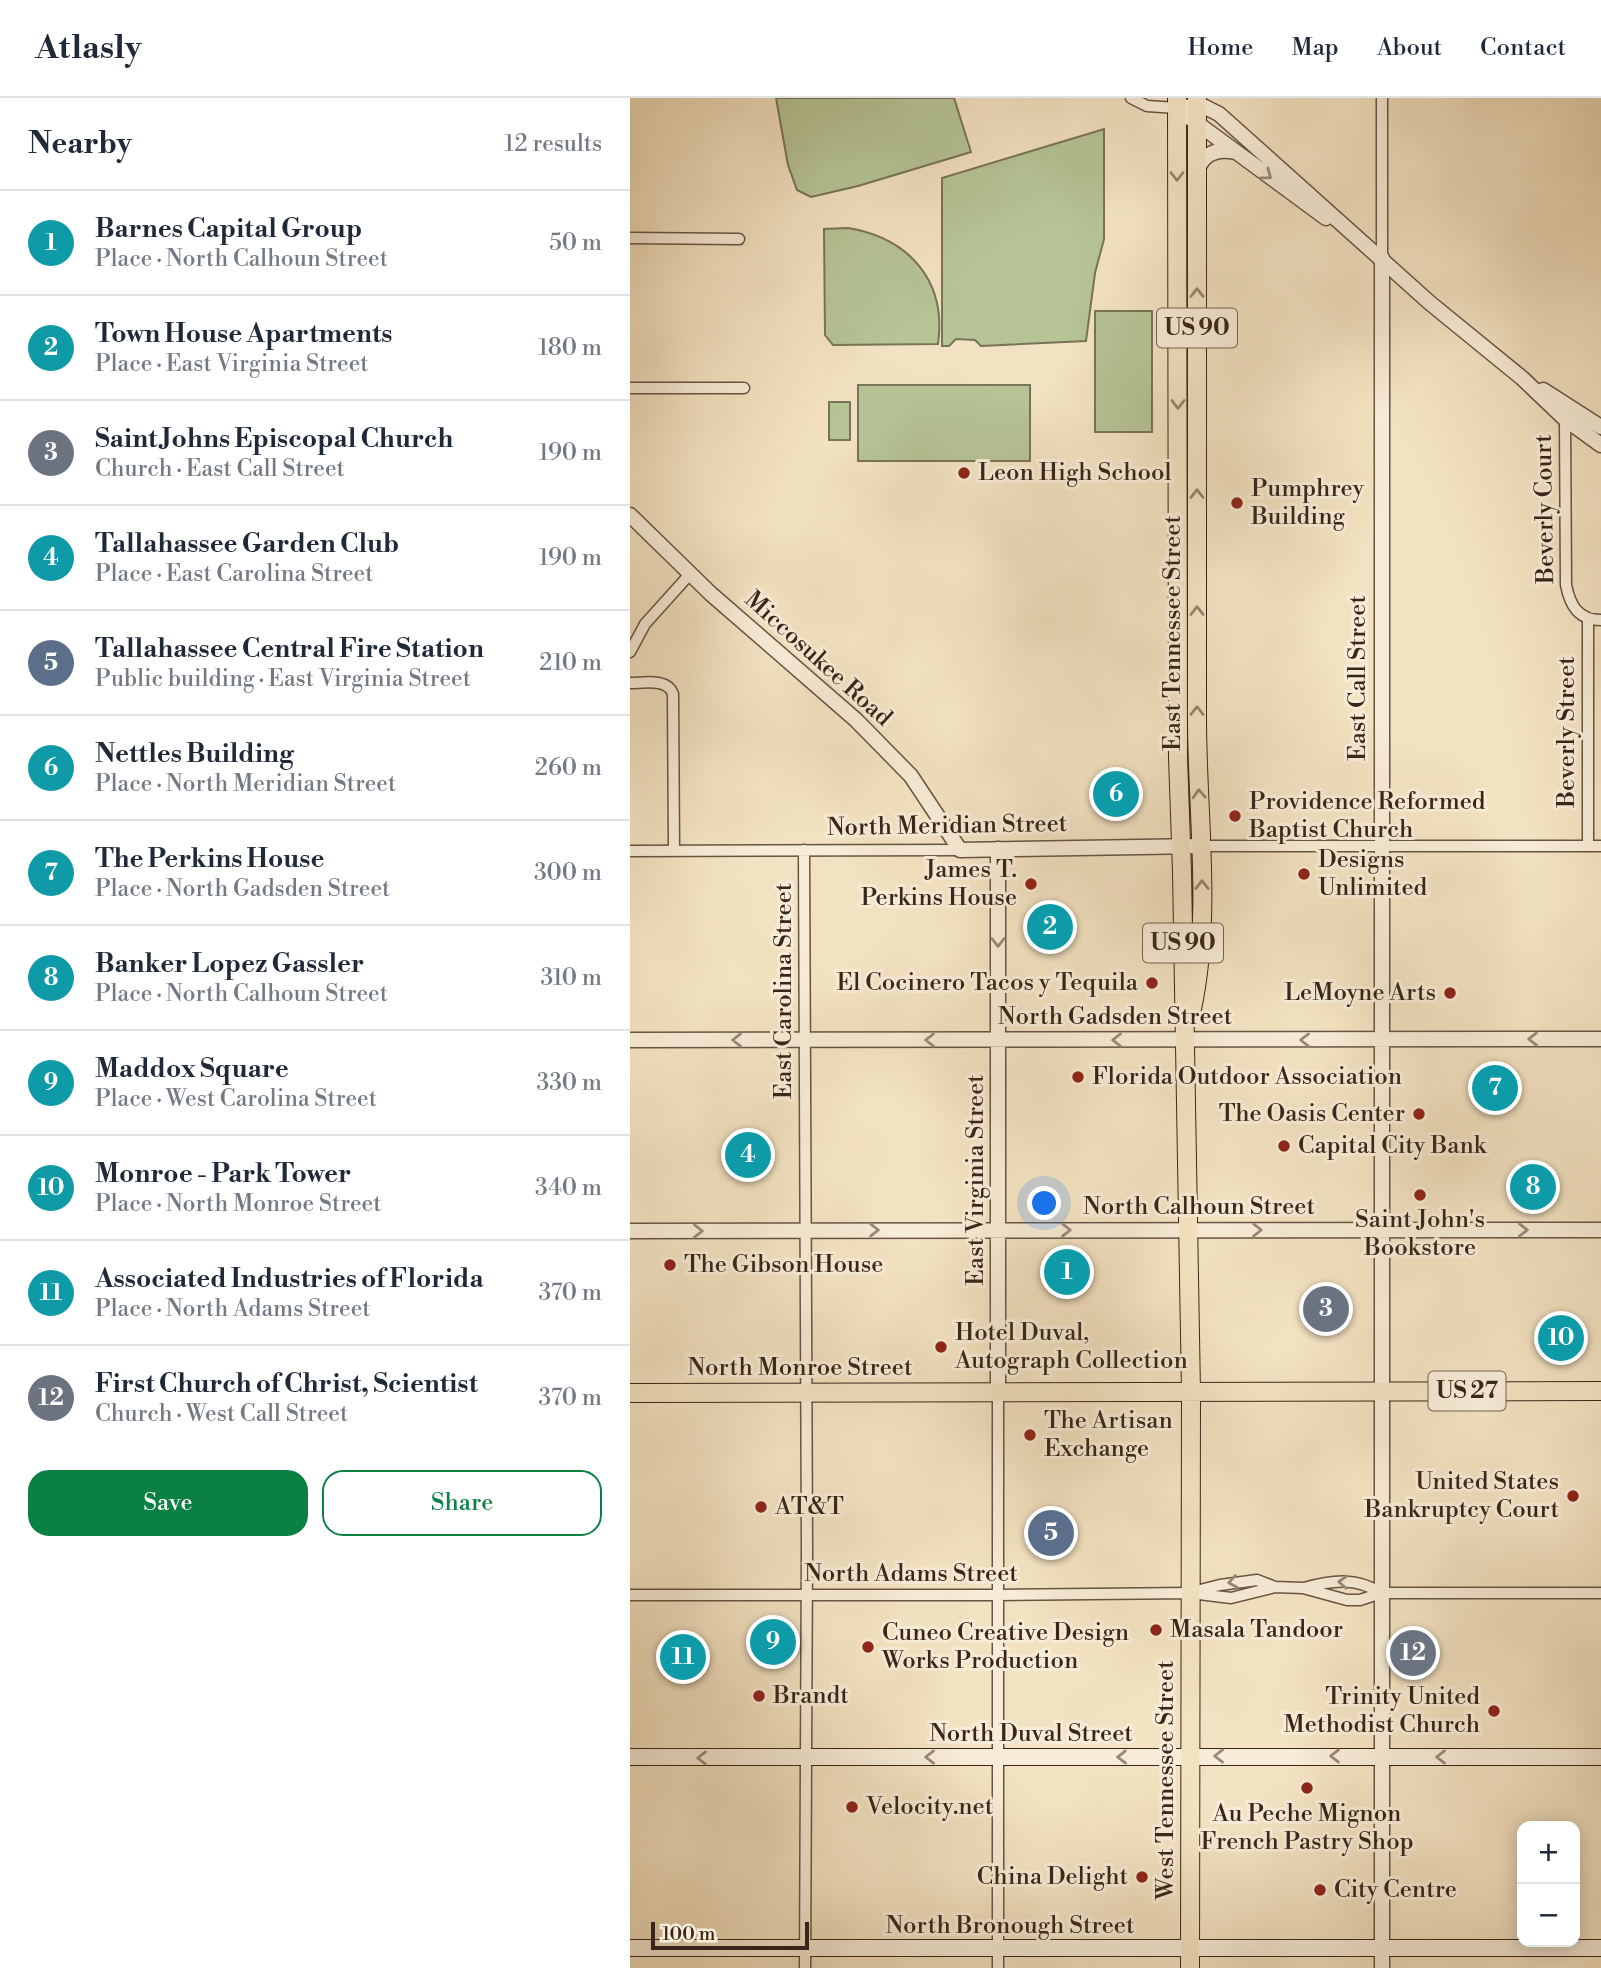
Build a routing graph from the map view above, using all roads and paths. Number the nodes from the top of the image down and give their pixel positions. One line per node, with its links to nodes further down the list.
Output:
1 (1131, 98): 4 (street)
2 (1382, 98): 10 (street, East Call Street)
3 (1197, 101): 4 (street); 5 (main road, East Tennessee Street / US 90); 10 (street)
4 (1177, 103): 5 (street); 17 (main road, East Tennessee Street / US 90, one-way to 17)
5 (1197, 123): 6 (street); 7 (main road, East Tennessee Street / US 90)
6 (1235, 152): 7 (street); 10 (street, one-way to 10)
7 (1197, 173): 18 (main road, East Tennessee Street / US 90, one-way to 7)
8 (630, 238): 9 (street)
9 (739, 239)
10 (1382, 258): 11 (street); 29 (street, East Call Street)
11 (1522, 378): 14 (street); 15 (street)
12 (630, 388): 13 (street)
13 (744, 388)
14 (1565, 419): 16 (street); 21 (street, Beverly Court)
15 (1601, 427)
16 (1601, 445)
17 (1178, 459): 18 (main road); 24 (main road, East Tennessee Street / US 90)
18 (1197, 459): 25 (main road, East Tennessee Street / US 90, one-way to 18)
19 (630, 515): 20 (street, Miccosukee Road)
20 (690, 573): 23 (street); 34 (street, Miccosukee Road)
21 (1588, 618): 22 (street); 30 (street, Beverly Street)
22 (1601, 620)
23 (630, 652)
24 (1178, 678): 25 (main road); 27 (main road, East Tennessee Street / US 90)
25 (1197, 679): 28 (main road, East Tennessee Street / US 90, one-way to 25)
26 (630, 682): 36 (street)
27 (1181, 846): 28 (street, North Meridian Street); 32 (street, North Meridian Street); 40 (main road, East Tennessee Street / US 90)
28 (1202, 846): 29 (street, North Meridian Street); 40 (main road, East Tennessee Street / US 90, one-way to 28)
29 (1380, 846): 30 (street, North Meridian Street); 41 (street, East Call Street)
30 (1588, 846): 31 (street, North Meridian Street)
31 (1601, 846)
32 (998, 849): 34 (street, North Meridian Street); 39 (street, East Virginia Street, one-way to 39)
33 (804, 850): 34 (street, North Meridian Street); 36 (street, North Meridian Street); 38 (street, East Carolina Street)
34 (960, 850)
35 (630, 851): 36 (street, North Meridian Street)
36 (674, 851)
37 (1601, 1039): 41 (street, North Gadsden Street, one-way to 41)
38 (805, 1040): 39 (street, North Gadsden Street, one-way to 38); 42 (street, North Gadsden Street, one-way to 42); 43 (street, East Carolina Street)
39 (998, 1040): 40 (street, North Gadsden Street, one-way to 39); 44 (street, East Virginia Street)
40 (1185, 1040): 41 (street, North Gadsden Street, one-way to 40); 45 (main road, East Tennessee Street / US 90)
41 (1381, 1040): 46 (street, East Call Street)
42 (630, 1041)
43 (806, 1230): 44 (street, North Calhoun Street, one-way to 44); 48 (street, North Calhoun Street, one-way to 43); 50 (street, East Carolina Street)
44 (998, 1230): 45 (street, North Calhoun Street, one-way to 45); 51 (street, East Virginia Street)
45 (1189, 1230): 46 (street, North Calhoun Street, one-way to 46); 54 (main road, East Tennessee Street / US 90)
46 (1381, 1230): 47 (street, North Calhoun Street, one-way to 47); 52 (street, East Call Street)
47 (1601, 1230)
48 (630, 1231)
49 (1601, 1391): 52 (main road, North Monroe Street / US 27)
50 (806, 1392): 51 (main road, North Monroe Street / US 27); 53 (main road, North Monroe Street / US 27); 59 (street, East Carolina Street)
51 (998, 1392): 54 (main road, North Monroe Street / US 27); 61 (street, East Virginia Street)
52 (1381, 1392): 54 (main road, North Monroe Street / US 27); 57 (street, East Call Street)
53 (630, 1393)
54 (1191, 1393): 56 (main road, East Tennessee Street / US 90)
55 (1303, 1588): 56 (street, North Adams Street); 57 (street, North Adams Street); 57 (street, North Adams Street, one-way to 55)
56 (1191, 1592): 61 (street, North Adams Street); 62 (main road, West Tennessee Street / US 90)
57 (1381, 1593): 58 (street, North Adams Street); 63 (street, East Call Street)
58 (1601, 1593)
59 (807, 1594): 60 (street, North Adams Street); 61 (street, North Adams Street); 65 (street, East Carolina Street)
60 (630, 1595)
61 (998, 1595): 66 (street, East Virginia Street)
62 (1190, 1756): 63 (main road, North Duval Street, one-way to 62); 66 (main road, North Duval Street, one-way to 66); 72 (main road, West Tennessee Street / US 90)
63 (1383, 1756): 67 (main road, North Duval Street, one-way to 63); 73 (street, East Call Street)
64 (630, 1757): 65 (main road, North Duval Street, one-way to 64)
65 (806, 1757): 66 (main road, North Duval Street, one-way to 65); 70 (street, East Carolina Street)
66 (998, 1757): 71 (street, East Virginia Street)
67 (1601, 1757)
68 (630, 1948): 70 (main road, North Bronough Street)
69 (1601, 1948): 73 (main road, North Bronough Street)
70 (805, 1949): 71 (main road, North Bronough Street); 74 (street, East Carolina Street)
71 (998, 1949): 72 (main road, North Bronough Street); 75 (street, East Virginia Street)
72 (1190, 1949): 73 (main road, North Bronough Street); 76 (main road, West Tennessee Street / US 90)
73 (1382, 1949): 77 (street, East Call Street)
74 (805, 1968)
75 (998, 1968)
76 (1190, 1968)
77 (1382, 1968)

